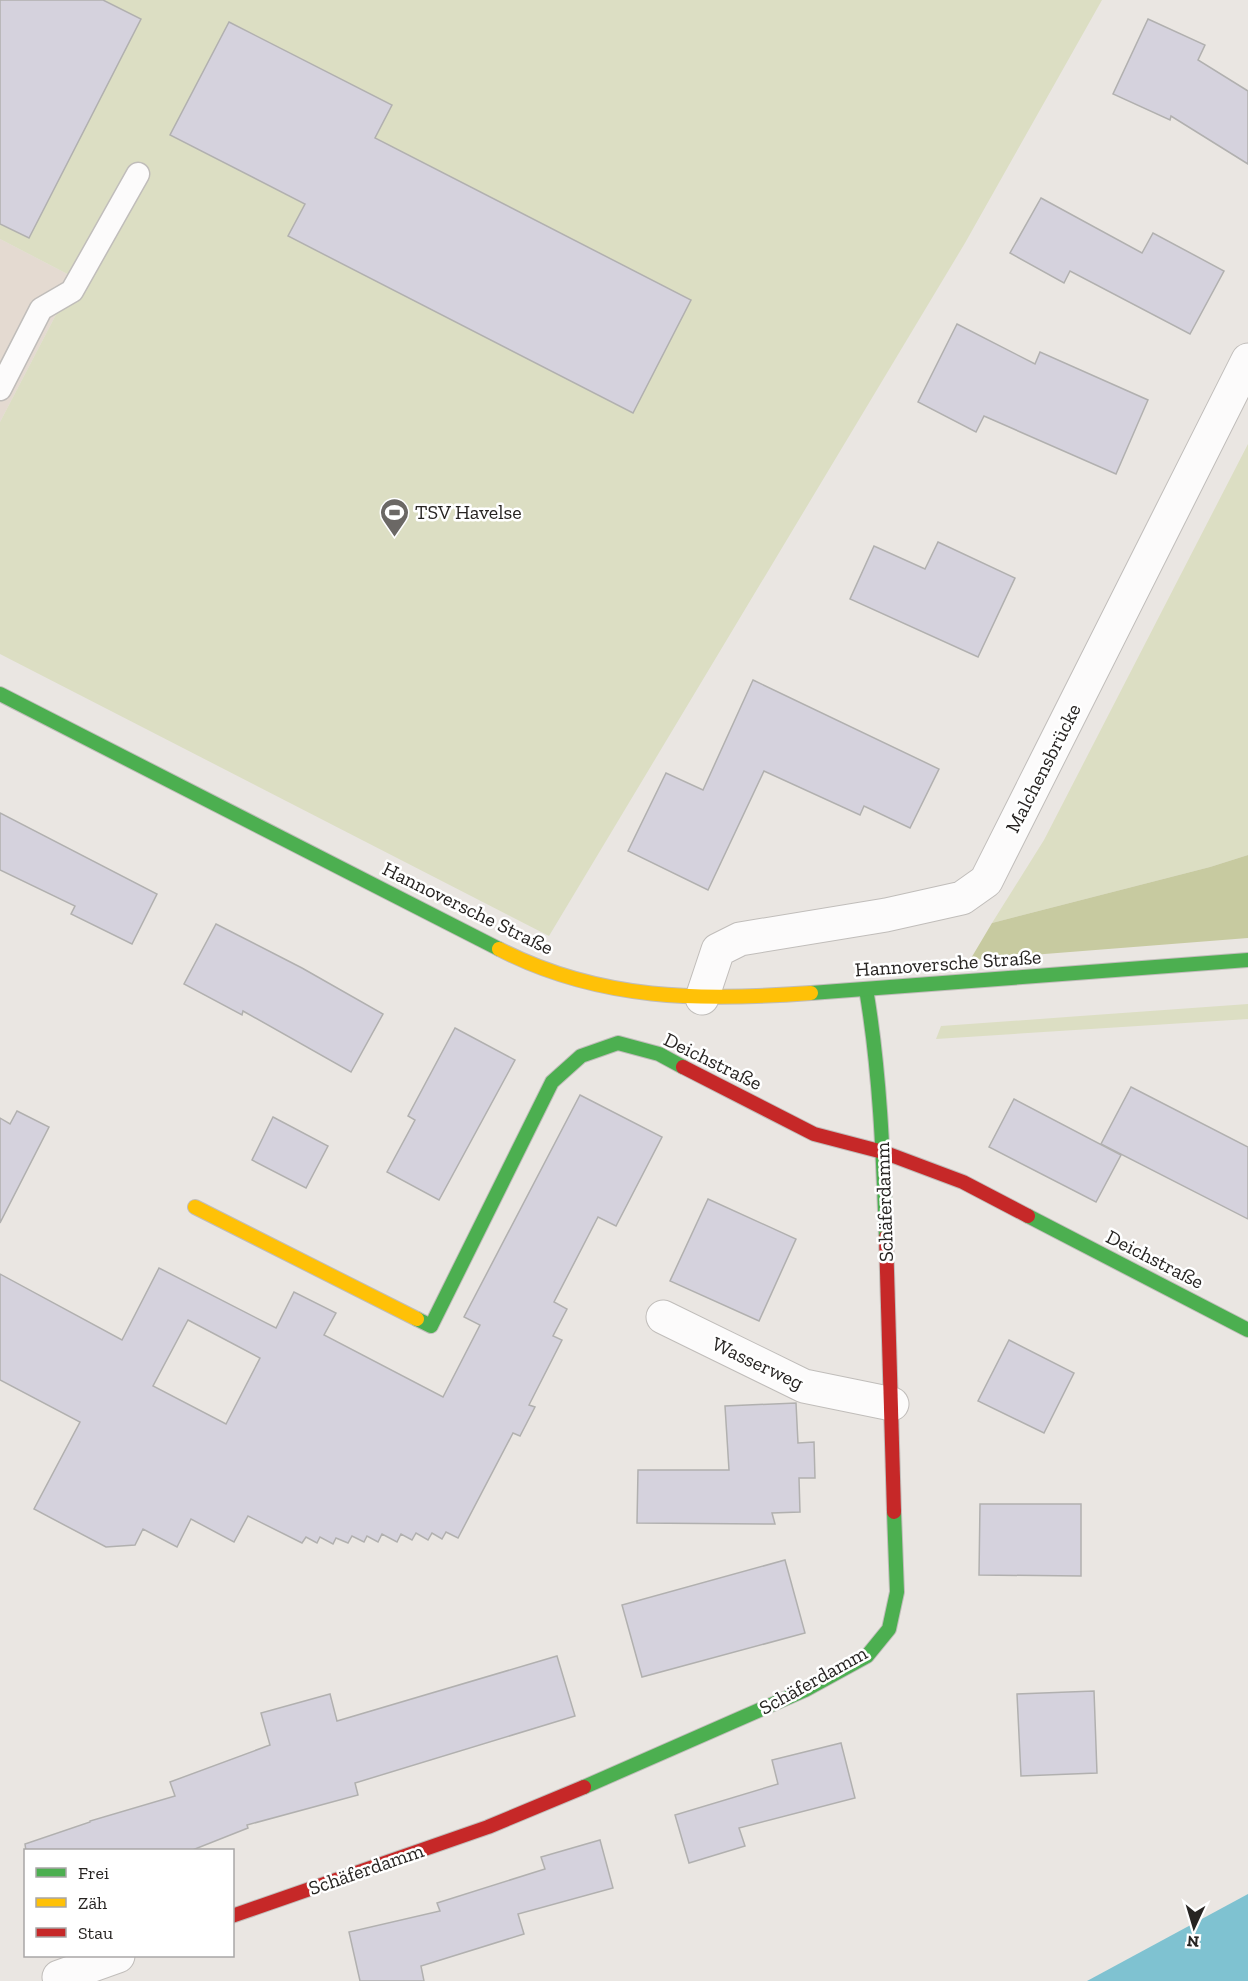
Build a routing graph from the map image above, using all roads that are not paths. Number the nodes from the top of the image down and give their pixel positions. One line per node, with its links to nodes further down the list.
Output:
1 (138, 174): 3 (lane)
2 (1248, 360): 7 (street, Malchensbrücke)
3 (0, 389)
4 (0, 694): 7 (street, Hannoversche Straße)
5 (1248, 960): 6 (street, Hannoversche Straße)
6 (866, 989): 7 (street, Hannoversche Straße); 8 (street, Schäferdamm)
7 (702, 998)
8 (883, 1152): 9 (street, Deichstraße); 11 (street, Deichstraße); 12 (street, Schäferdamm)
9 (195, 1207)
10 (663, 1317): 12 (street, Wasserweg)
11 (1248, 1330)
12 (892, 1404): 13 (street, Schäferdamm)
13 (234, 1915)
14 (115, 1957): 15 (street)
15 (60, 1981)

